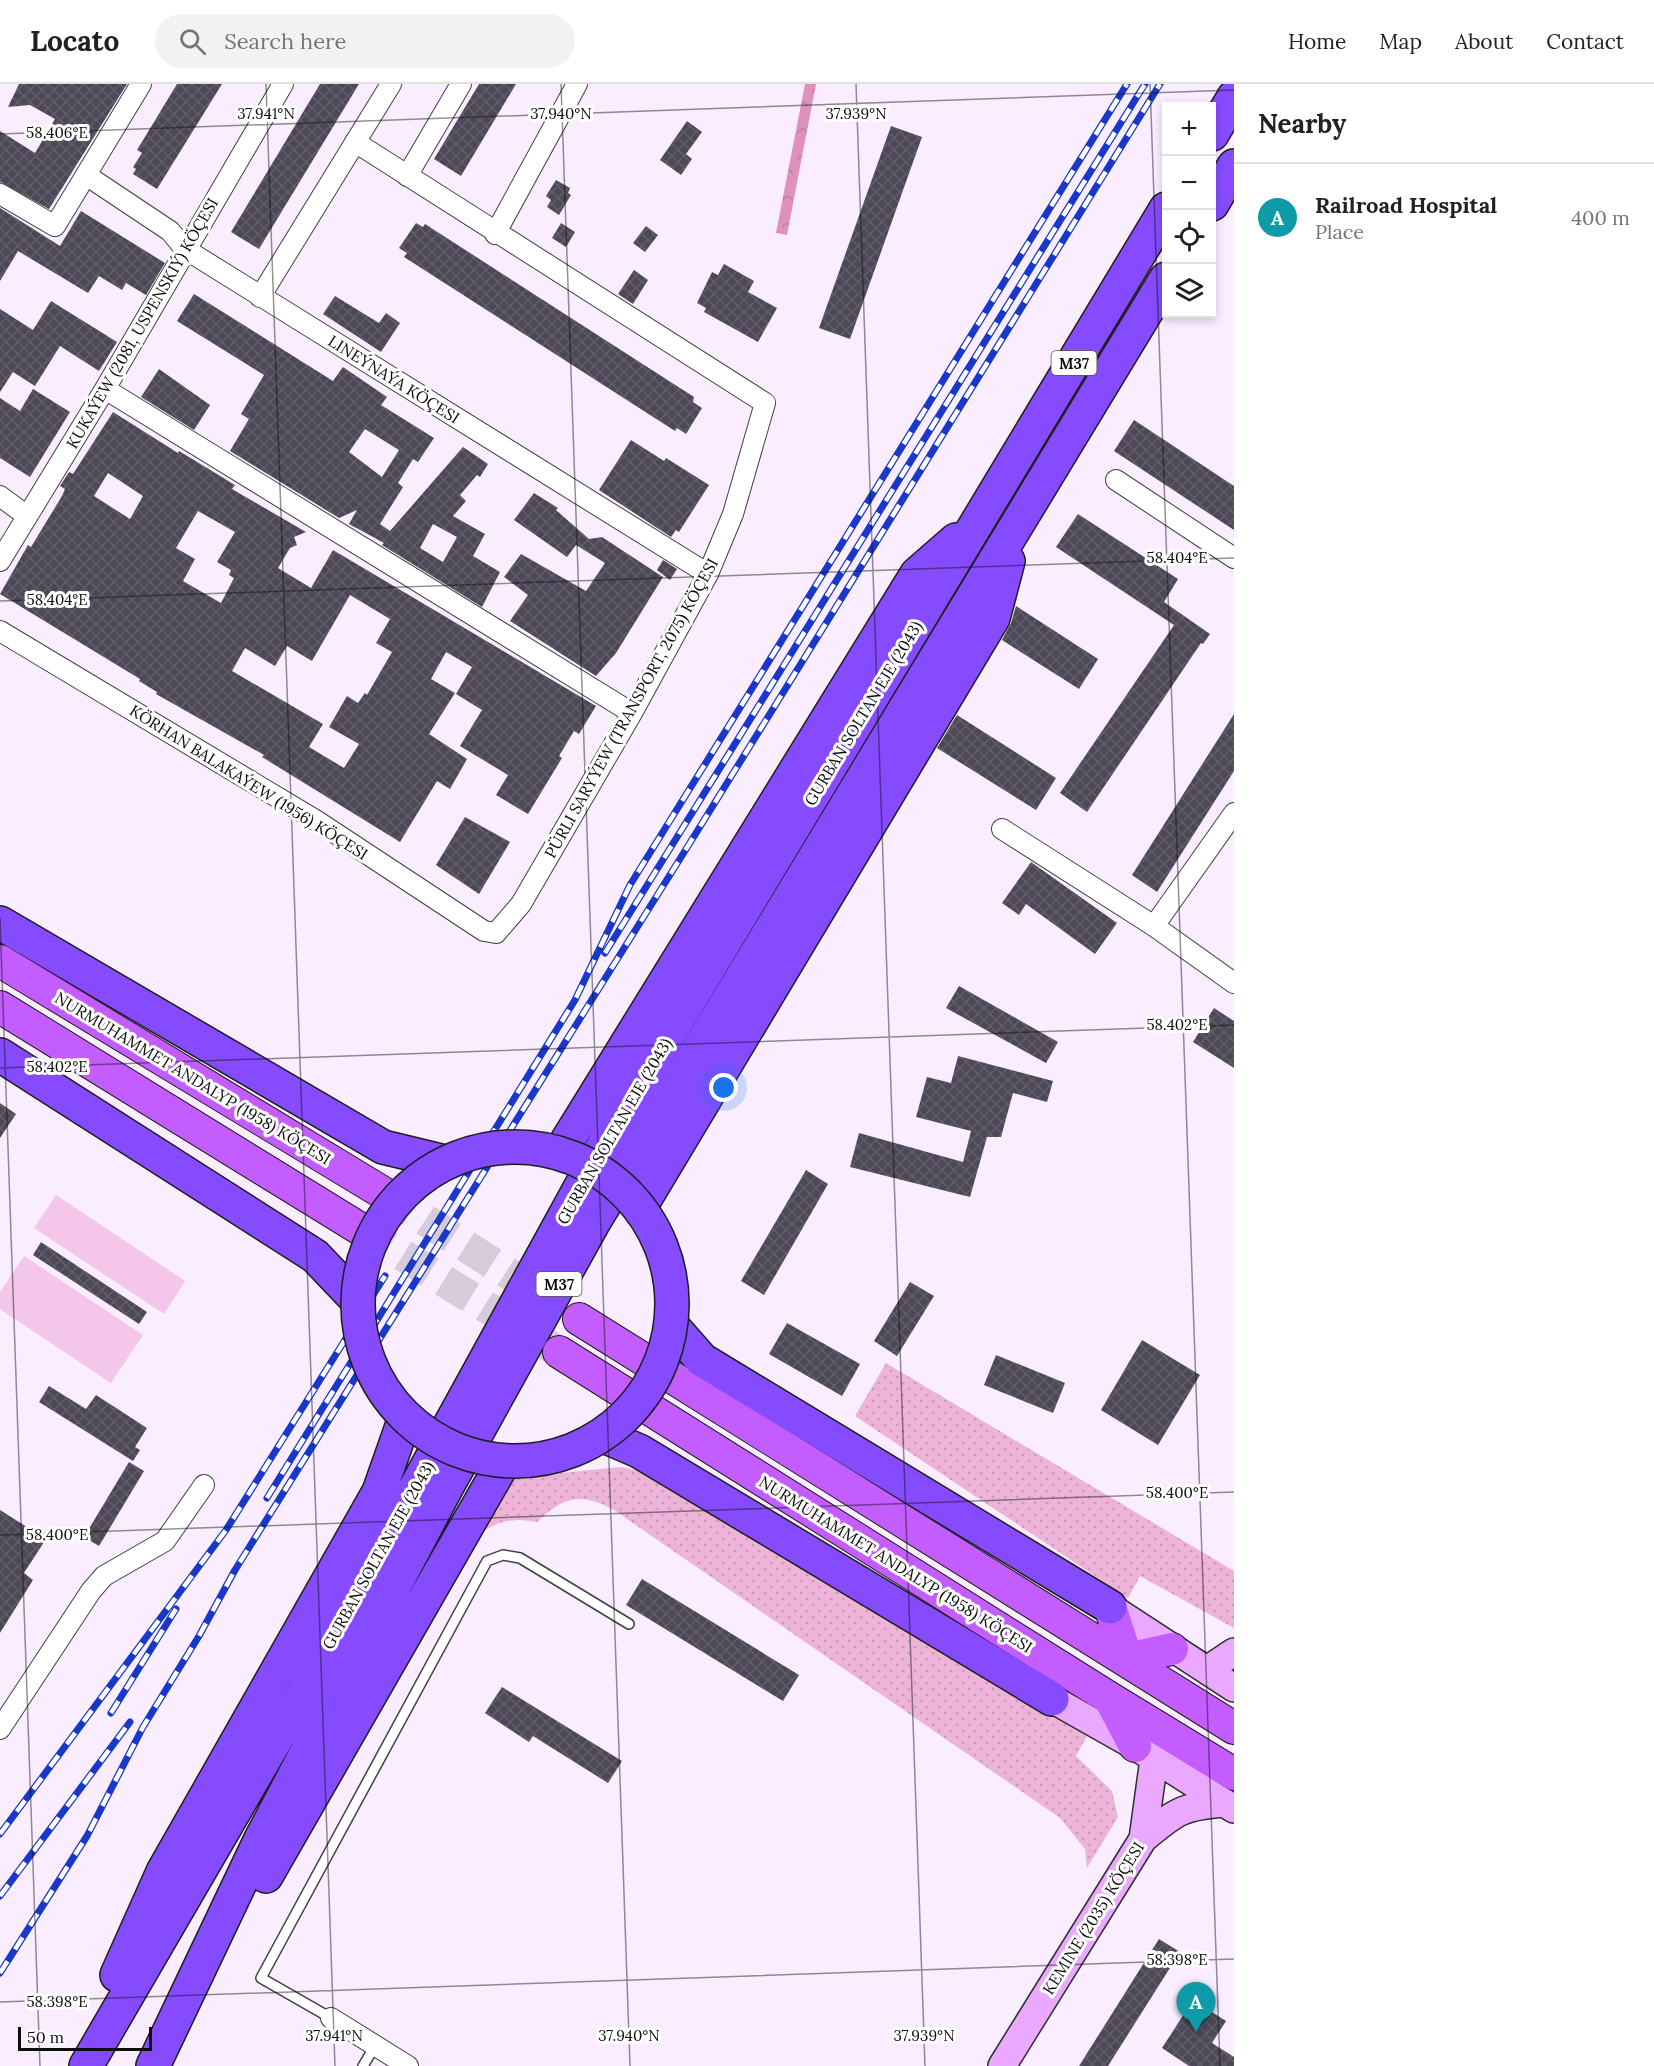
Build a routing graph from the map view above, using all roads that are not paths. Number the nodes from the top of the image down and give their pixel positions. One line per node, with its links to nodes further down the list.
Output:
1 (141, 84): 10 (street)
2 (283, 84): 16 (street, KUKAÝEW (2081, USPENSKIÝ) KÖÇESI)
3 (391, 84): 8 (street)
4 (461, 84): 11 (street)
5 (577, 84): 15 (street)
6 (1234, 97): 7 (highway)
7 (1216, 127)
8 (355, 142): 11 (street); 18 (street)
9 (1234, 166): 13 (highway)
10 (86, 175): 12 (street); 16 (street, LINEÝNAÝA KÖÇESI)
11 (407, 176): 15 (street)
12 (0, 194)
13 (1216, 197)
14 (1166, 210): 23 (highway, GURBAN SOLTAN EJE (2043) / M37)
15 (495, 234): 27 (street, PÜRLI SARYÝEW (TRANSPORT, 2075) KÖÇESI)
16 (185, 249): 18 (street, LINEÝNAÝA KÖÇESI); 19 (street, KUKAÝEW (2081, USPENSKIÝ) KÖÇESI)
17 (1162, 287): 24 (highway, GURBAN SOLTAN EJE (2043) / M37)
18 (260, 297): 27 (street, LINEÝNAÝA KÖÇESI)
19 (105, 389): 22 (street, KUKAÝEW (2081, USPENSKIÝ) KÖÇESI); 29 (street)
20 (1116, 480): 25 (street)
21 (0, 496): 22 (street)
22 (27, 516): 26 (street, KUKAÝEW (2081, USPENSKIÝ) KÖÇESI)
23 (982, 516): 39 (highway); 70 (highway, GURBAN SOLTAN EJE (2043) / M37)
24 (1016, 530): 42 (highway); 68 (highway, GURBAN SOLTAN EJE (2043) / M37)
25 (1234, 558)
26 (0, 561)
27 (708, 574): 29 (street, PÜRLI SARYÝEW (TRANSPORT, 2075) KÖÇESI)
28 (0, 631): 34 (street, KÖRHAN BALAKAÝEW (1956) KÖÇESI)
29 (632, 713): 34 (street, PÜRLI SARYÝEW (TRANSPORT, 2075) KÖÇESI)
30 (1234, 813): 32 (street)
31 (1002, 829): 32 (street)
32 (1154, 926): 36 (street)
33 (9, 928): 40 (highway)
34 (496, 933)
35 (0, 961): 41 (main road, NURMUHAMMET ANDALYP (1958) KÖÇESI)
36 (1234, 983)
37 (0, 1007): 43 (main road)
38 (0, 1055): 44 (highway)
39 (561, 1151): 40 (highway, bridge); 42 (highway, bridge)
40 (445, 1162): 44 (highway, bridge)
41 (385, 1194)
42 (640, 1208): 46 (highway, bridge)
43 (362, 1230)
44 (357, 1300): 48 (highway, bridge)
45 (579, 1319): 56 (main road)
46 (672, 1326): 49 (highway, bridge); 52 (highway)
47 (559, 1352): 60 (main road, NURMUHAMMET ANDALYP (1958) KÖÇESI)
48 (405, 1418): 50 (highway, bridge); 69 (highway)
49 (604, 1436): 50 (highway, bridge); 59 (highway)
50 (503, 1463): 68 (highway)
51 (204, 1485): 62 (street)
52 (1110, 1607): 54 (street); 56 (main road)
53 (630, 1624): 66 (lane)
54 (1172, 1649): 56 (main road); 57 (street)
55 (1234, 1652): 57 (street)
56 (1127, 1659): 61 (main road)
57 (1207, 1670): 58 (street)
58 (1234, 1688)
59 (1052, 1699): 60 (main road); 63 (street)
60 (1111, 1700): 63 (main road); 64 (main road, NURMUHAMMET ANDALYP (1958) KÖÇESI)
61 (1234, 1728)
62 (0, 1729)
63 (1144, 1753): 64 (street); 65 (street, KEMINE (2035) KÖÇESI)
64 (1231, 1795): 65 (street)
65 (1143, 1839): 73 (street, KEMINE (2035) KÖÇESI)
66 (331, 2018): 67 (street)
67 (375, 2046): 71 (lane); 72 (street)
68 (153, 2065)
69 (74, 2066)
70 (86, 2066)
71 (363, 2066)
72 (408, 2066)
73 (1002, 2066)

